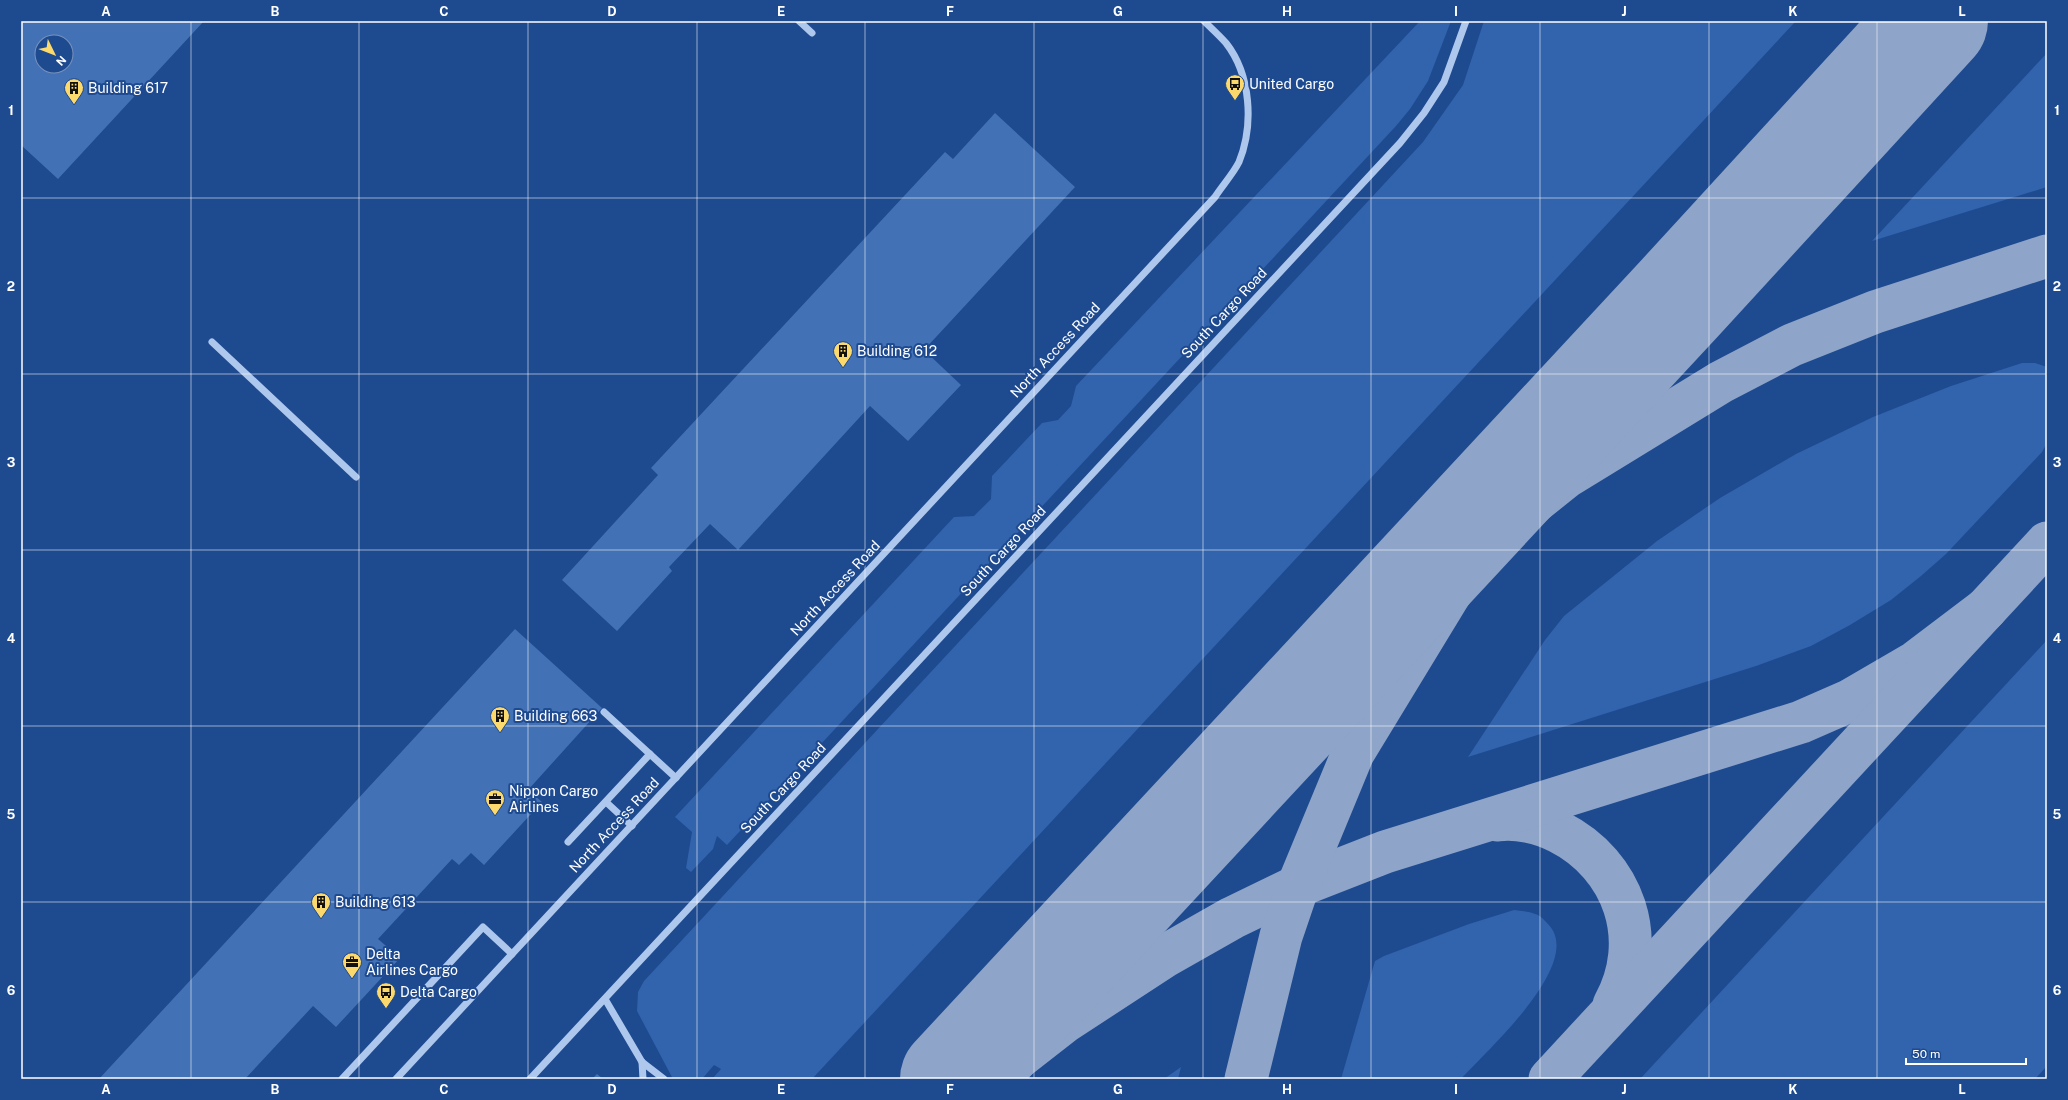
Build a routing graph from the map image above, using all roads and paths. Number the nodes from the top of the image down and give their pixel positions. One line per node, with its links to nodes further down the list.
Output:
1 (799, 21): 4 (street)
2 (1204, 21): 9 (street, North Access Road)
3 (1466, 21): 14 (street, South Cargo Road)
4 (812, 33)
5 (212, 342): 6 (street)
6 (356, 477)
7 (604, 712): 8 (street)
8 (650, 754): 9 (street); 10 (street)
9 (676, 778): 11 (street, North Access Road)
10 (606, 802): 11 (street); 12 (street)
11 (632, 826): 13 (street, North Access Road)
12 (568, 842)
13 (512, 954): 17 (street); 18 (street, North Access Road)
14 (604, 999): 15 (street); 16 (street, South Cargo Road)
15 (642, 1062): 19 (street); 20 (street)
16 (535, 1077)
17 (342, 1079)
18 (396, 1079)
19 (643, 1079)
20 (664, 1079)

